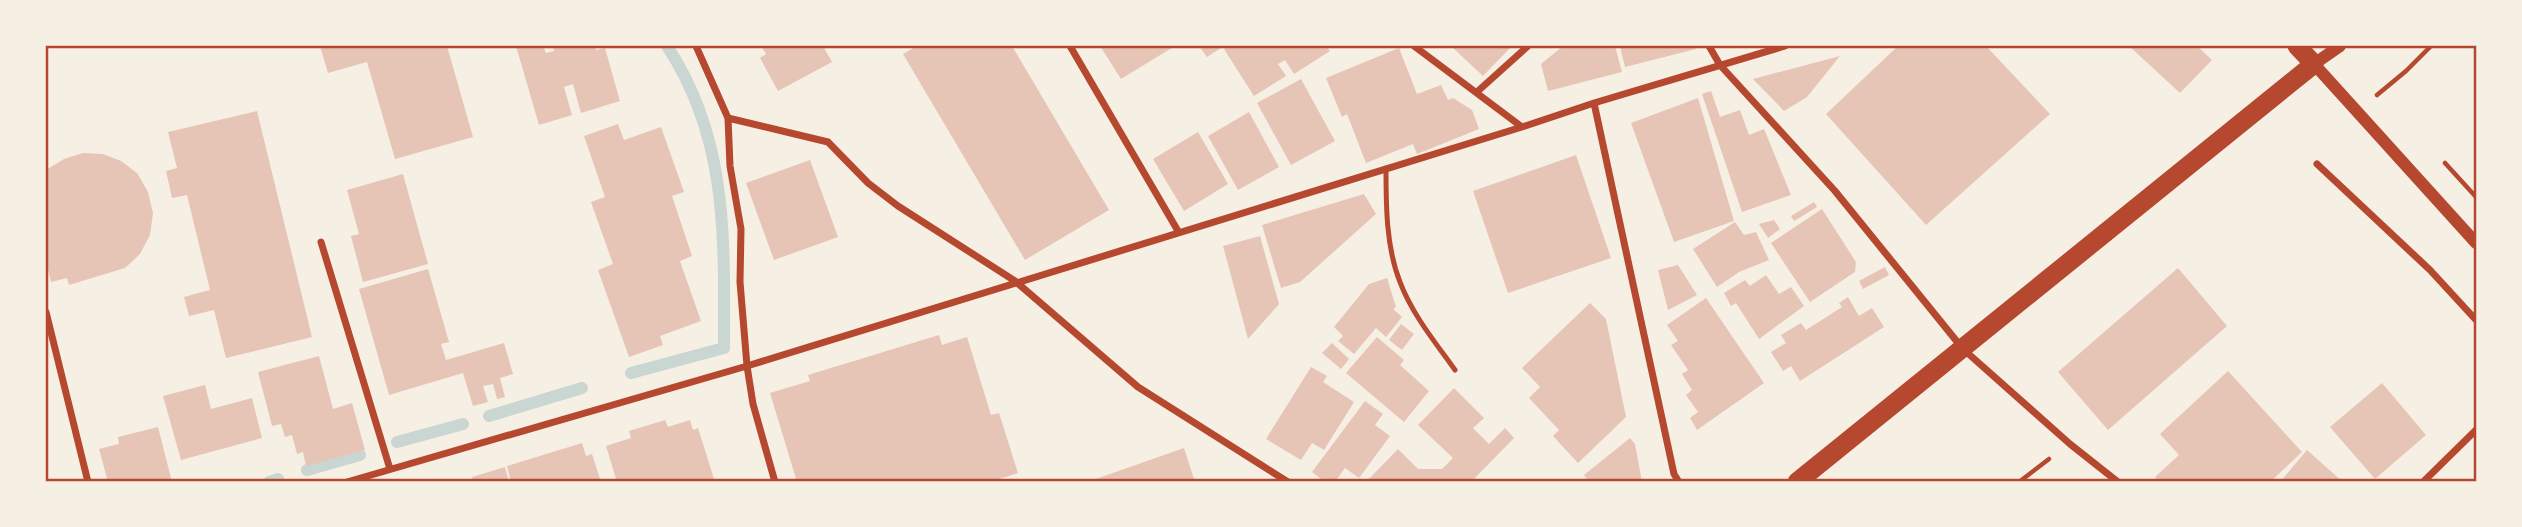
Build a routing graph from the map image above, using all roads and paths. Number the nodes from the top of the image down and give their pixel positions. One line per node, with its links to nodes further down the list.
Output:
1 (696, 46): 15 (street)
2 (1070, 46): 19 (street)
3 (1414, 46): 13 (street)
4 (1528, 46): 13 (street)
5 (1709, 46): 11 (street)
6 (1785, 46): 11 (street)
7 (2297, 46): 10 (highway)
8 (2340, 46): 10 (street)
9 (2431, 46): 12 (path)
10 (2314, 64): 21 (street); 25 (highway)
11 (1720, 65): 14 (street); 25 (street)
12 (2406, 71)
13 (1478, 91): 16 (street)
14 (1594, 103): 16 (street); 35 (street)
15 (728, 118): 22 (street); 26 (street)
16 (1522, 127): 18 (street)
17 (2317, 164): 24 (street)
18 (1386, 168): 19 (street); 27 (lane)
19 (1178, 231): 22 (street)
20 (321, 242): 30 (street)
21 (2476, 243)
22 (1015, 281): 26 (street); 34 (street)
23 (46, 312): 31 (street)
24 (2476, 320)
25 (1963, 349): 29 (street); 36 (highway)
26 (747, 366): 30 (street); 33 (street)
27 (1455, 370)
28 (2476, 433): 39 (street)
29 (2070, 444): 37 (path); 38 (street)
30 (390, 469): 32 (street)
31 (88, 481)
32 (347, 481)
33 (775, 481)
34 (1288, 481)
35 (1679, 481)
36 (1797, 481)
37 (2019, 481)
38 (2118, 481)
39 (2423, 481)

